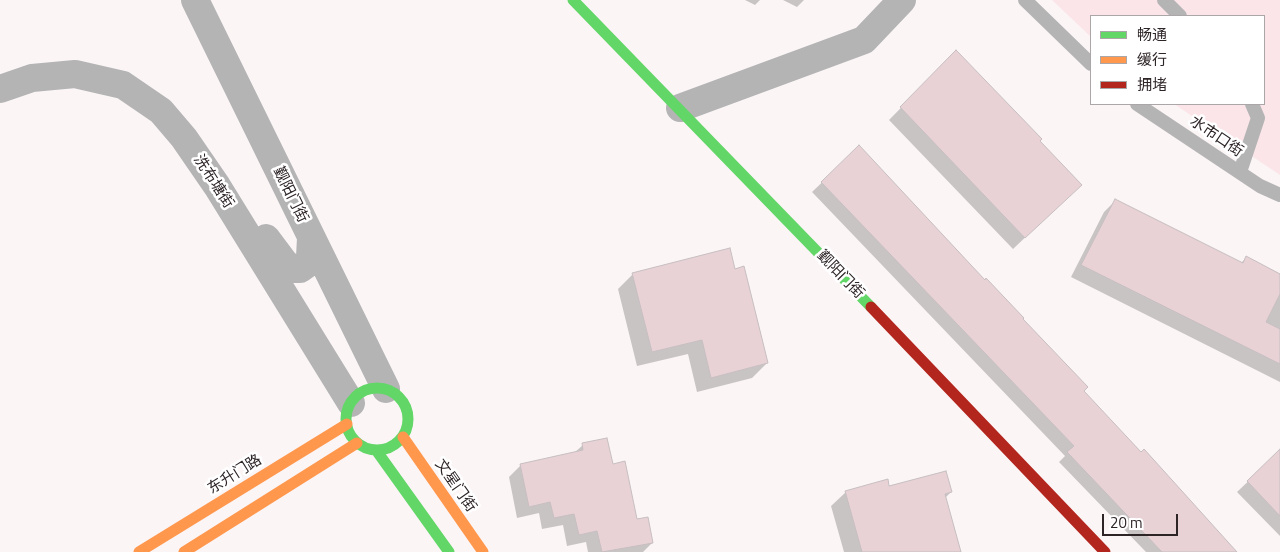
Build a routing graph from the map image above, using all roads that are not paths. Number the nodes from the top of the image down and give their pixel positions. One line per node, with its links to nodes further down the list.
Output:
1 (195, 0): 15 (street, 觐阳门街)
2 (572, 0): 11 (street, 觐阳门街)
3 (902, 0): 11 (street)
4 (1025, 0): 7 (lane)
5 (1164, 0): 6 (lane)
6 (1179, 15)
7 (1090, 63)
8 (0, 90): 13 (street, 洗布塘街)
9 (1139, 105): 12 (lane, 水市口街)
10 (1252, 105): 12 (lane)
11 (680, 108): 25 (street, 觐阳门街)
12 (1240, 172): 14 (lane, 水市口街)
13 (217, 186): 15 (street); 17 (street, 洗布塘街)
14 (1280, 195)
15 (310, 238): 16 (street, 觐阳门街)
16 (386, 389): 17 (street); 18 (street)
17 (349, 413): 19 (street); 21 (street, 东升门路)
18 (403, 437): 20 (street); 24 (street, 文星门街)
19 (357, 443): 20 (street); 22 (street)
20 (376, 450): 23 (street)
21 (138, 552)
22 (184, 552)
23 (449, 552)
24 (483, 552)
25 (1105, 552)

